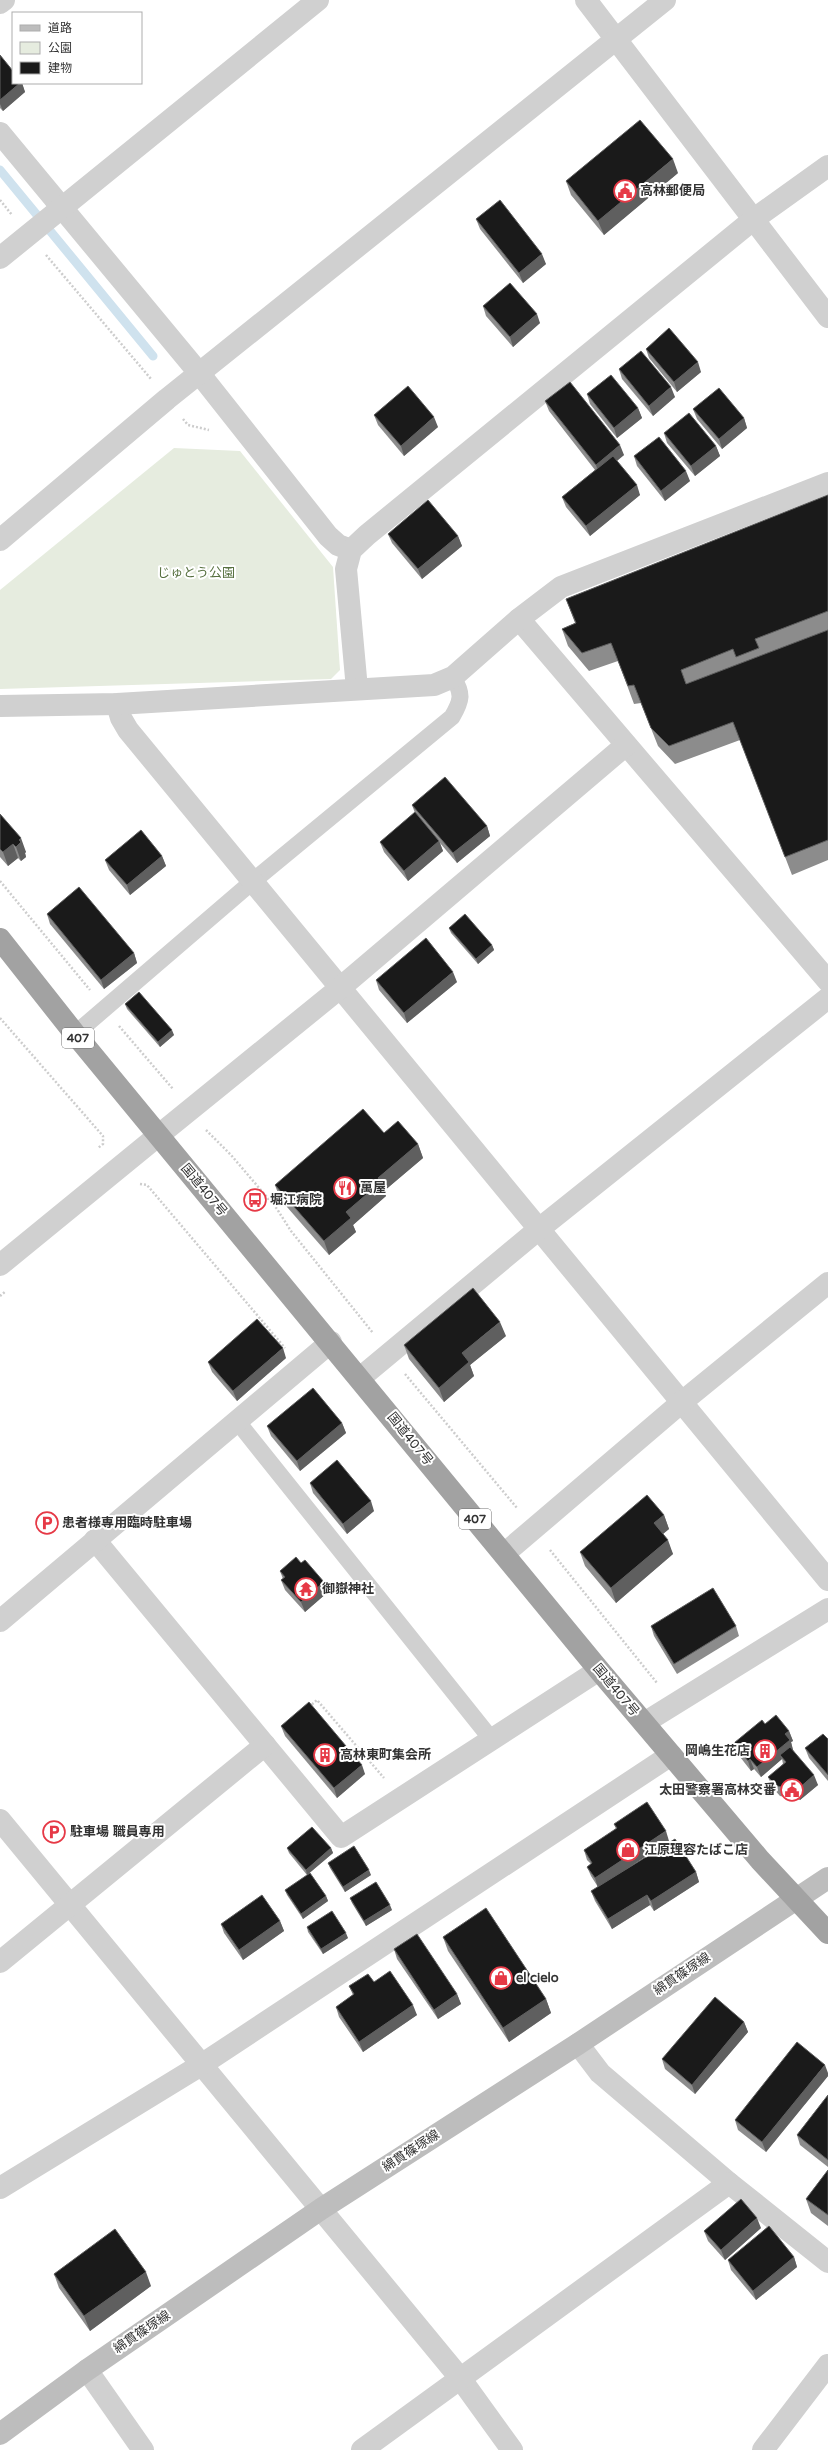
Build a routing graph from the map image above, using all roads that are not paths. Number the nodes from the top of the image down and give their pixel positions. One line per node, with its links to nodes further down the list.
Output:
1 (4, 0): 5 (street)
2 (318, 0): 9 (street)
3 (586, 0): 6 (street)
4 (665, 0): 6 (street)
5 (0, 3)
6 (617, 38): 10 (street); 13 (street)
7 (0, 133): 9 (street)
8 (828, 166): 10 (street)
9 (62, 208): 11 (street); 13 (street)
10 (754, 219): 12 (street); 16 (street)
11 (0, 258)
12 (828, 317)
13 (199, 373): 15 (street); 16 (street)
14 (828, 483): 17 (street)
15 (0, 540)
16 (351, 550): 19 (street)
17 (519, 619): 18 (street); 22 (street)
18 (453, 677): 19 (street); 23 (lane)
19 (357, 689): 20 (street)
20 (117, 704): 21 (street); 23 (street)
21 (0, 706)
22 (626, 745): 25 (street); 26 (street)
23 (252, 882): 26 (street); 28 (lane)
24 (0, 939): 28 (highway, 国道407号 / 407)
25 (828, 982)
26 (340, 988): 29 (street); 30 (street)
27 (828, 998): 30 (street)
28 (75, 1034): 29 (highway, 国道407号 / 407)
29 (159, 1135): 31 (street); 33 (highway, 国道407号 / 407)
30 (539, 1229): 34 (street); 35 (street)
31 (0, 1265)
32 (828, 1283): 35 (street)
33 (331, 1342): 34 (highway, 国道407号 / 407); 36 (street)
34 (360, 1378): 38 (highway, 国道407号 / 407)
35 (682, 1402): 38 (street); 39 (street)
36 (237, 1421): 37 (street); 44 (lane)
37 (95, 1540): 41 (street); 45 (street)
38 (504, 1554): 42 (highway, 国道407号 / 407)
39 (828, 1580)
40 (828, 1608): 43 (street)
41 (0, 1621)
42 (599, 1670): 43 (highway, 国道407号 / 407); 44 (street)
43 (644, 1723): 46 (highway, 国道407号 / 407)
44 (492, 1740): 45 (street)
45 (265, 1745): 50 (street)
46 (671, 1755): 49 (highway, 国道407号 / 407); 54 (street)
47 (0, 1820): 50 (street)
48 (828, 1878): 49 (main road, 綿貫篠塚線)
49 (794, 1899): 51 (highway, 国道407号 / 407); 53 (main road, 綿貫篠塚線)
50 (69, 1906): 52 (street); 54 (street)
51 (828, 1933)
52 (0, 1962)
53 (578, 2044): 55 (street); 57 (main road, 綿貫篠塚線)
54 (201, 2065): 56 (street); 57 (street)
55 (729, 2183): 58 (street); 61 (street)
56 (0, 2188)
57 (321, 2209): 60 (main road, 綿貫篠塚線); 61 (street)
58 (828, 2262)
59 (828, 2365): 66 (street)
60 (87, 2370): 62 (main road, 綿貫篠塚線); 63 (street)
61 (460, 2378): 64 (street); 65 (street)
62 (0, 2434)
63 (143, 2450)
64 (362, 2450)
65 (512, 2450)
66 (763, 2450)

